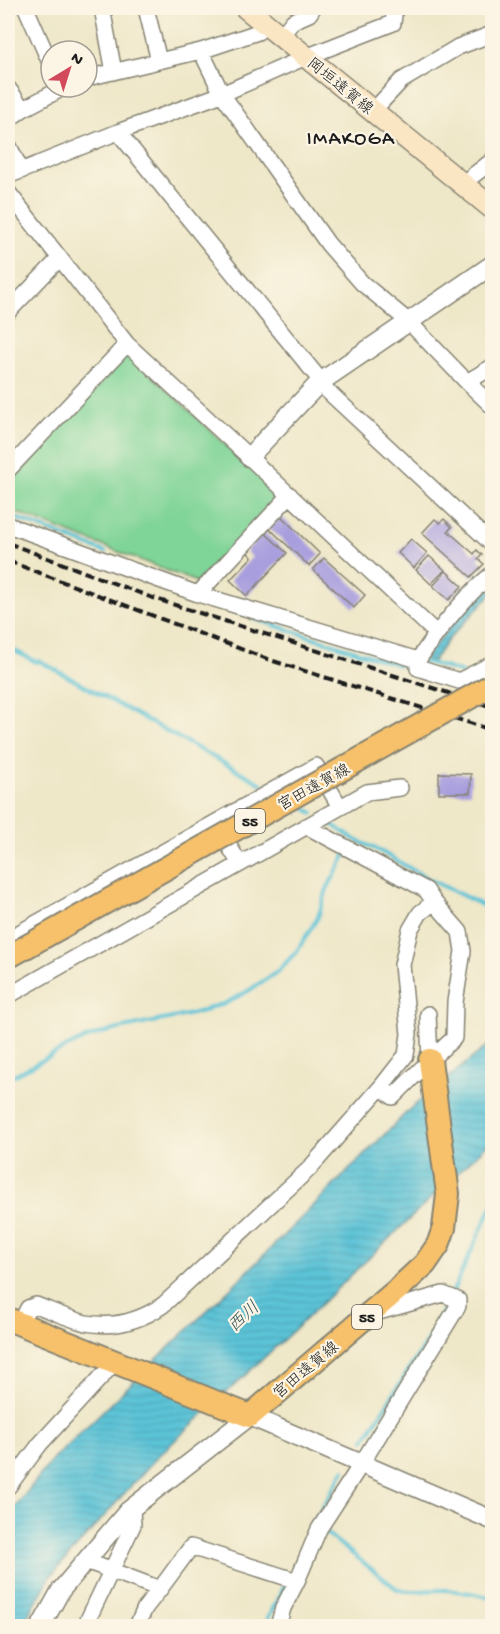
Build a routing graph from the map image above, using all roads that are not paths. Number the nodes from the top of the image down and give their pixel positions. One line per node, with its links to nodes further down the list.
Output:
1 (26, 8): 9 (street)
2 (102, 8): 13 (street)
3 (146, 8): 12 (street)
4 (246, 8): 7 (main road, 岡垣遠賀線)
5 (312, 8): 7 (street)
6 (395, 8): 11 (street)
7 (273, 30): 10 (street); 11 (main road, 岡垣遠賀線)
8 (492, 34): 19 (street)
9 (40, 39)
10 (201, 51): 12 (street); 16 (street)
11 (306, 57): 16 (street); 19 (main road, 岡垣遠賀線)
12 (159, 61): 13 (street)
13 (114, 72): 14 (street)
14 (99, 75)
15 (8, 88): 18 (street)
16 (222, 94): 21 (street); 31 (street)
17 (41, 99): 18 (street)
18 (22, 109): 20 (street)
19 (373, 111): 25 (main road, 岡垣遠賀線)
20 (8, 120)
21 (118, 132): 24 (street); 34 (street)
22 (8, 144): 24 (street)
23 (492, 161): 25 (street)
24 (14, 173)
25 (462, 184): 27 (main road, 岡垣遠賀線)
26 (8, 192): 28 (street)
27 (492, 208)
28 (59, 259): 30 (street); 32 (street)
29 (492, 265): 31 (street)
30 (8, 312)
31 (410, 322): 34 (street); 35 (street)
32 (127, 344): 37 (street); 38 (street)
33 (492, 367): 35 (street)
34 (320, 382): 37 (street); 41 (street)
35 (467, 382): 36 (street)
36 (492, 406)
37 (249, 457): 39 (street)
38 (8, 470)
39 (290, 495): 43 (street); 44 (street)
40 (8, 525): 43 (street)
41 (492, 544)
42 (492, 574): 44 (street)
43 (198, 594): 45 (street)
44 (436, 633): 45 (street)
45 (418, 660): 46 (street)
46 (492, 664)
47 (492, 685): 55 (main road, 宮田遠賀線 / 55, bridge)
48 (400, 788): 49 (street)
49 (339, 807): 50 (street); 51 (street)
50 (214, 822): 52 (street); 54 (street)
51 (306, 826): 52 (street); 53 (street)
52 (240, 864): 56 (street)
53 (434, 902): 58 (street); 59 (street)
54 (8, 939)
55 (8, 957)
56 (8, 996)
57 (428, 1014): 58 (street)
58 (430, 1059): 59 (street); 60 (main road, 宮田遠賀線 / 55)
59 (381, 1087): 61 (street)
60 (369, 1315): 63 (main road, 宮田遠賀線 / 55); 64 (street)
61 (14, 1321): 62 (main road)
62 (115, 1362): 63 (main road); 65 (street)
63 (250, 1416): 64 (street); 66 (street)
64 (362, 1463): 67 (street); 70 (street)
65 (8, 1487)
66 (132, 1509): 68 (street); 69 (street)
67 (492, 1520)
68 (86, 1562): 69 (street); 72 (street)
69 (110, 1571): 71 (street); 73 (street)
70 (297, 1581): 71 (street); 75 (street)
71 (160, 1589): 74 (street)
72 (41, 1626)
73 (85, 1626)
74 (136, 1626)
75 (280, 1626)

